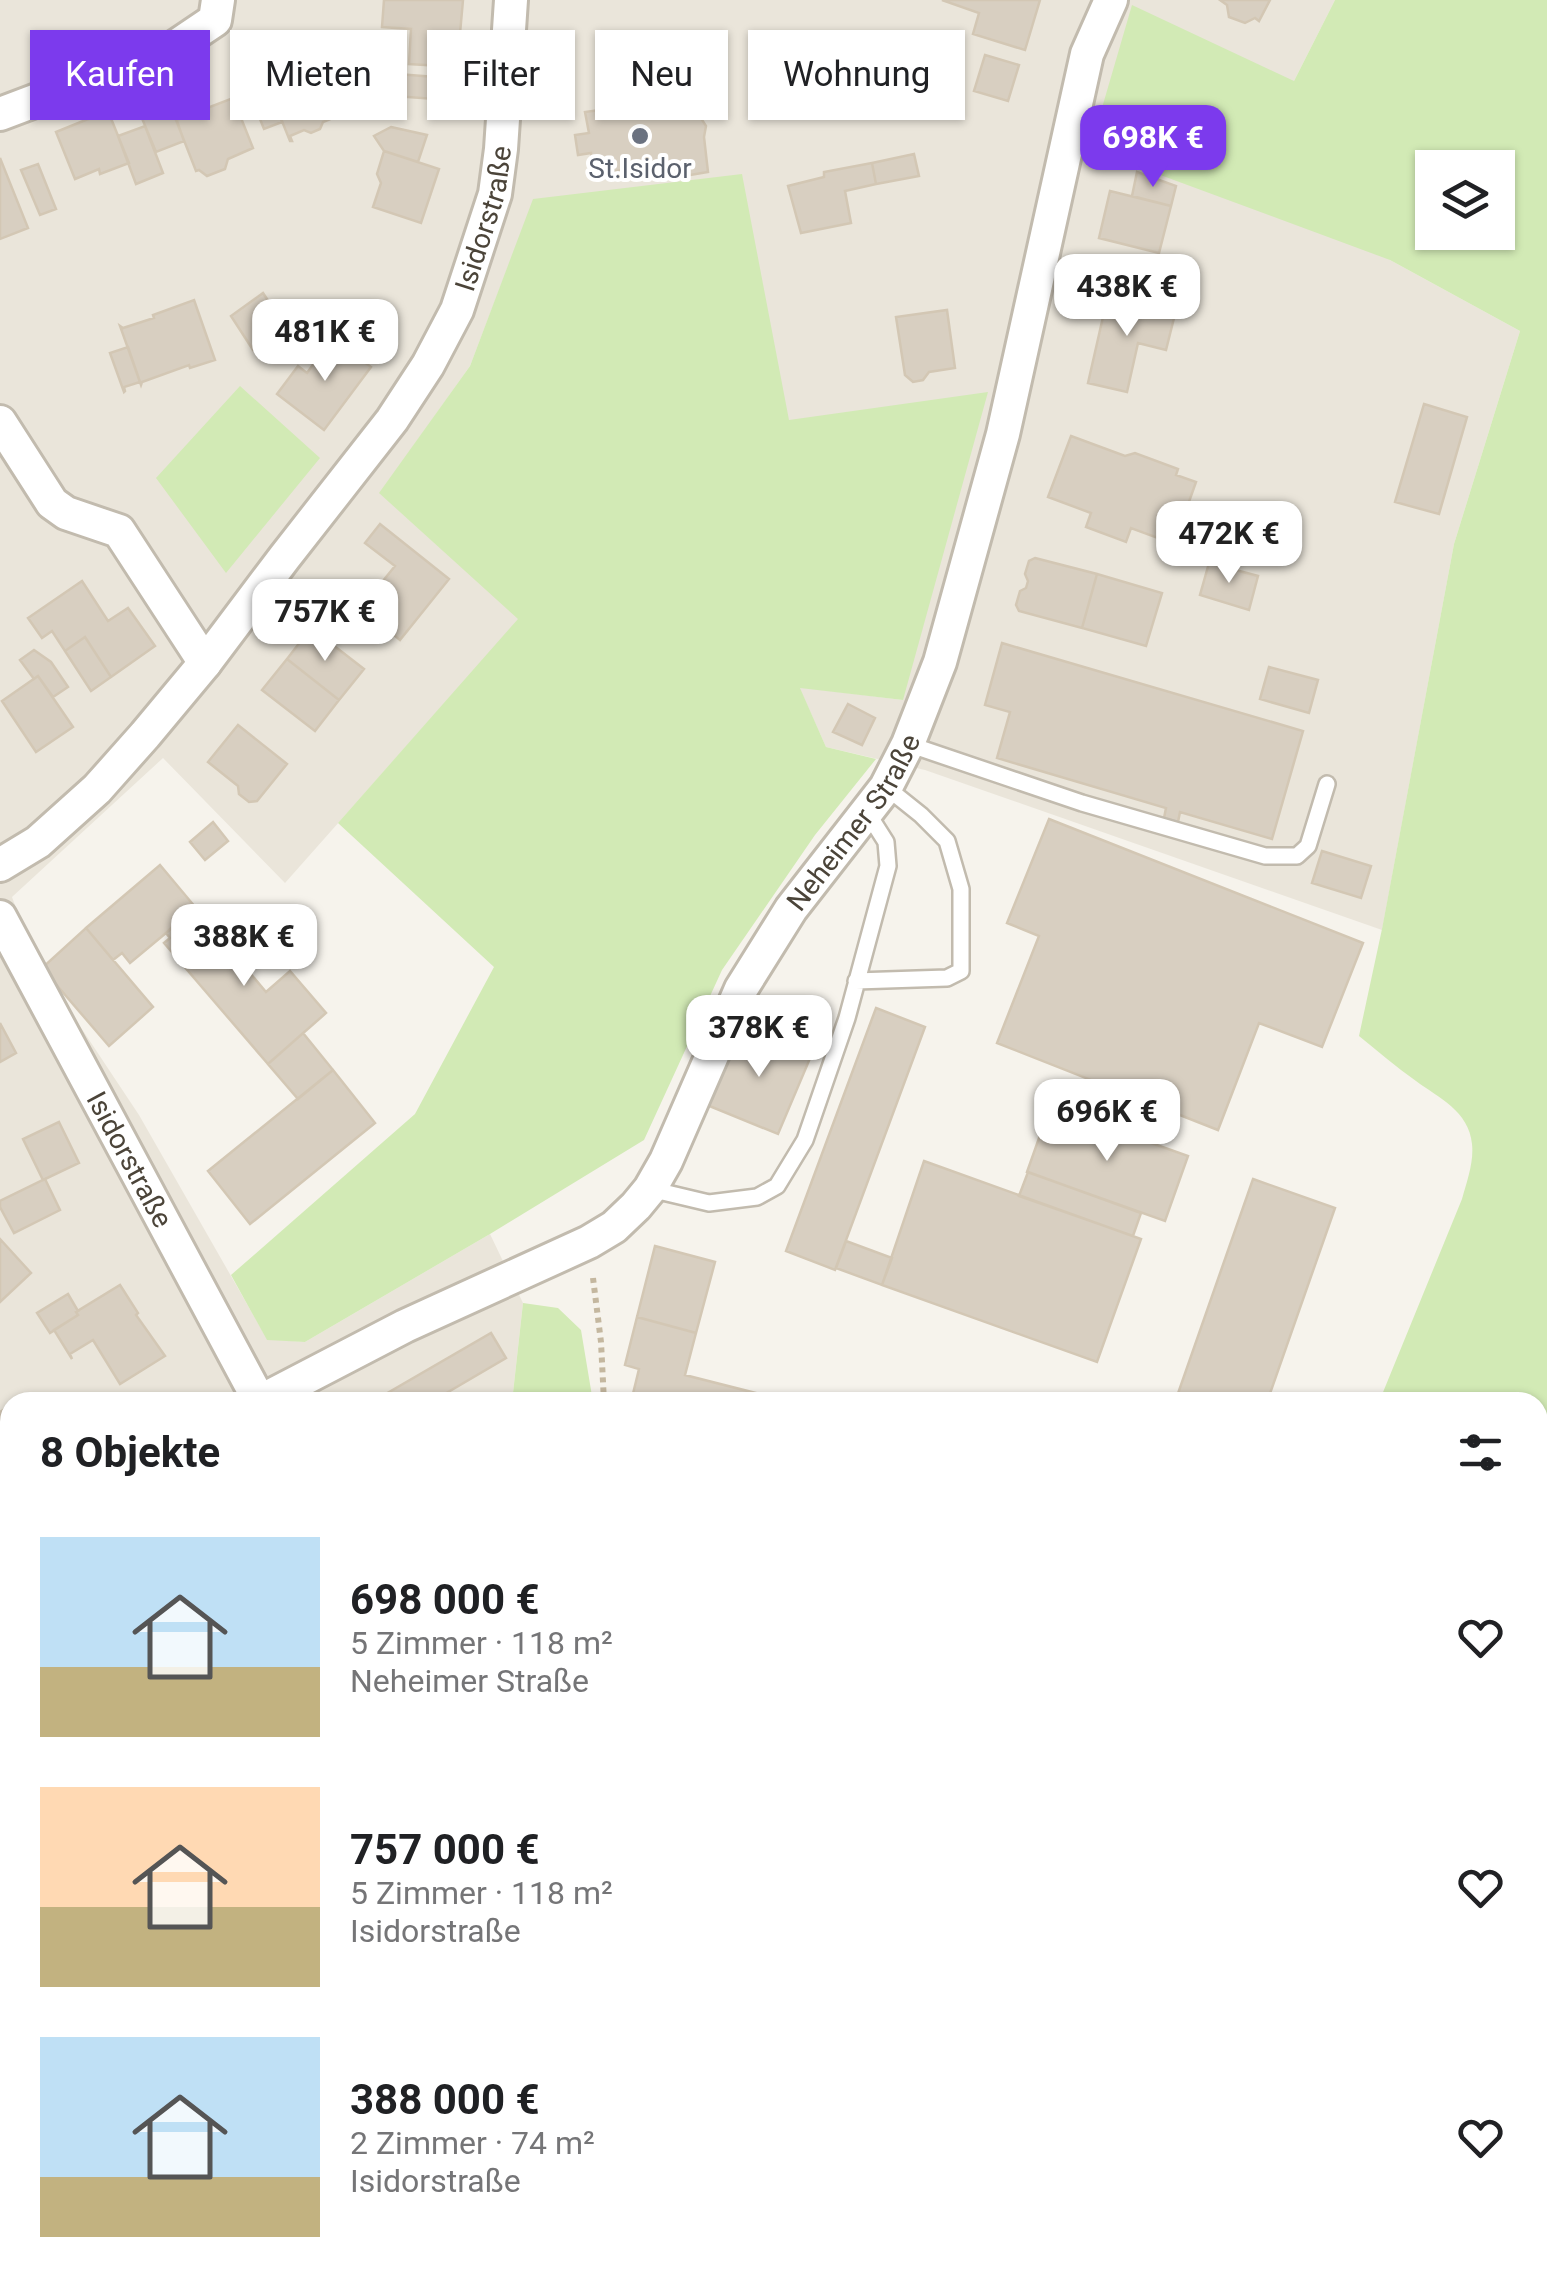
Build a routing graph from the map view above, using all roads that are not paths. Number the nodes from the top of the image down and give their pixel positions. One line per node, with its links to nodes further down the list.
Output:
1 (218, 0): 4 (street)
2 (511, 0): 6 (street, Isidorstraße)
3 (1111, 0): 7 (street, Neheimer Straße)
4 (0, 114)
5 (0, 422): 6 (street)
6 (204, 663): 10 (street, Isidorstraße)
7 (908, 744): 8 (lane); 9 (street, Neheimer Straße)
8 (1327, 784)
9 (877, 799): 12 (lane); 12 (lane); 13 (street, Neheimer Straße)
10 (0, 865)
11 (0, 918): 14 (street, Isidorstraße)
12 (856, 982): 13 (lane)
13 (650, 1189): 15 (street, Neheimer Straße)
14 (255, 1392)
15 (279, 1392)

